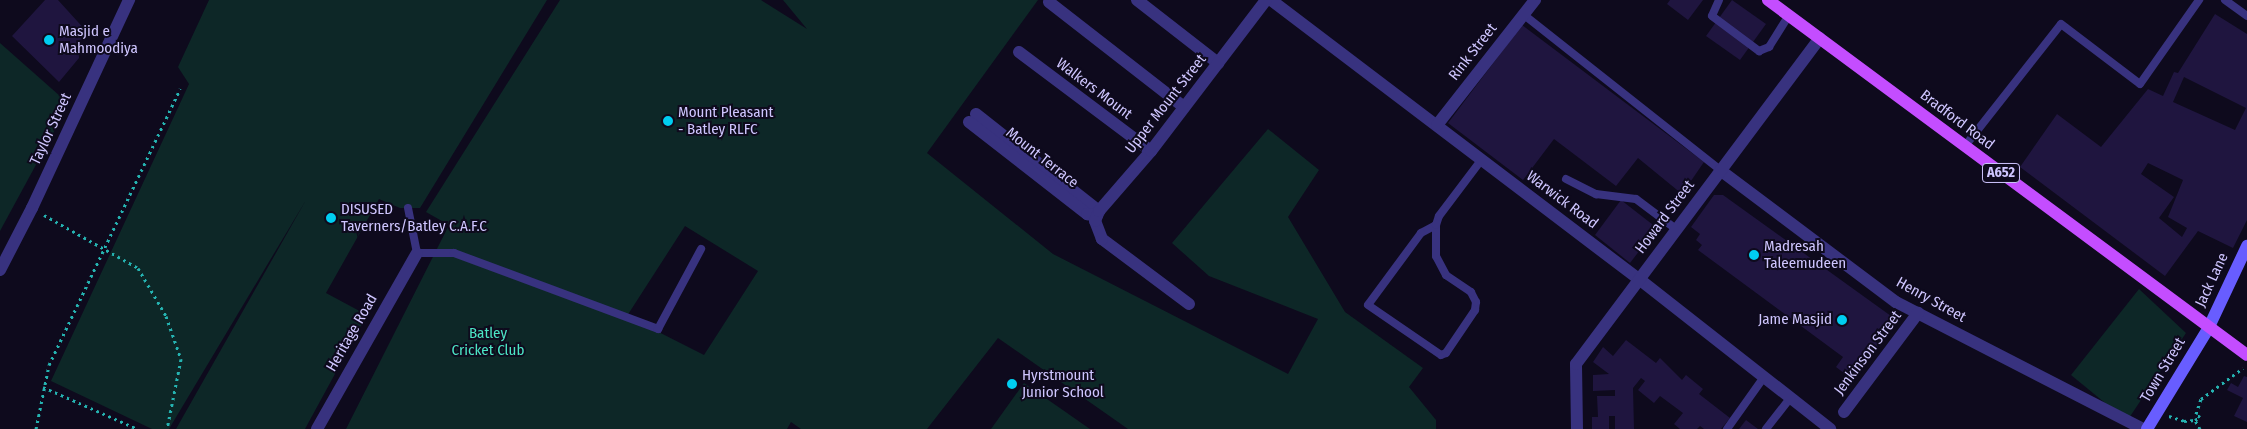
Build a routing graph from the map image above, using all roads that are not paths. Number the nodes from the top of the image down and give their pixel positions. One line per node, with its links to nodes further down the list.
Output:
1 (129, 0): 34 (street, Taylor Street)
2 (1137, 0): 16 (street)
3 (1266, 0): 16 (street, Upper Mount Street)
4 (1271, 0): 19 (street, Warwick Road)
5 (1535, 0): 11 (street, Rink Street)
6 (1719, 0): 12 (lane)
7 (1768, 0): 12 (main road, Bradford Road / A652)
8 (2200, 0): 20 (lane)
9 (2225, 0): 13 (lane)
10 (1049, 2): 17 (street)
11 (1524, 15): 19 (street, Rink Street); 23 (lane)
12 (1789, 15): 14 (main road, Bradford Road / A652)
13 (2247, 16)
14 (1820, 38): 20 (main road, Bradford Road / A652); 23 (street, Howard Street)
15 (1019, 52): 21 (street, Walkers Mount)
16 (1218, 63): 17 (street, Upper Mount Street)
17 (1184, 107): 21 (street, Upper Mount Street)
18 (972, 118): 26 (street, Mount Terrace)
19 (1437, 125): 22 (street, Warwick Road)
20 (1965, 146): 38 (main road, Bradford Road / A652)
21 (1150, 151): 26 (street, Upper Mount Street)
22 (1482, 159): 27 (lane); 35 (street, Warwick Road)
23 (1720, 170): 28 (street, Howard Street); 37 (street, Henry Street)
24 (1566, 179): 28 (lane)
25 (408, 208): 33 (lane)
26 (1097, 219): 36 (street)
27 (1436, 224): 29 (lane); 30 (lane)
28 (1676, 229): 35 (street, Howard Street)
29 (1421, 233): 30 (lane); 30 (lane)
30 (1436, 238)
31 (2247, 246): 38 (street, Jack Lane)
32 (700, 249): 33 (lane)
33 (417, 254): 43 (street, Heritage Road)
34 (0, 270)
35 (1639, 279): 40 (street, Warwick Road); 44 (street, Howard Street)
36 (1189, 304)
37 (1918, 313): 42 (street, Jenkinson Street); 48 (street, Henry Street)
38 (2208, 329): 39 (main road, Bradford Road / A652); 48 (street, Town Street)
39 (2247, 355)
40 (1764, 377): 41 (street, Warwick Road); 45 (lane)
41 (1790, 398): 46 (lane); 47 (street, Warwick Road)
42 (1844, 412)
43 (317, 429)
44 (1577, 429)
45 (1726, 429)
46 (1766, 429)
47 (1830, 429)
48 (2145, 429)

